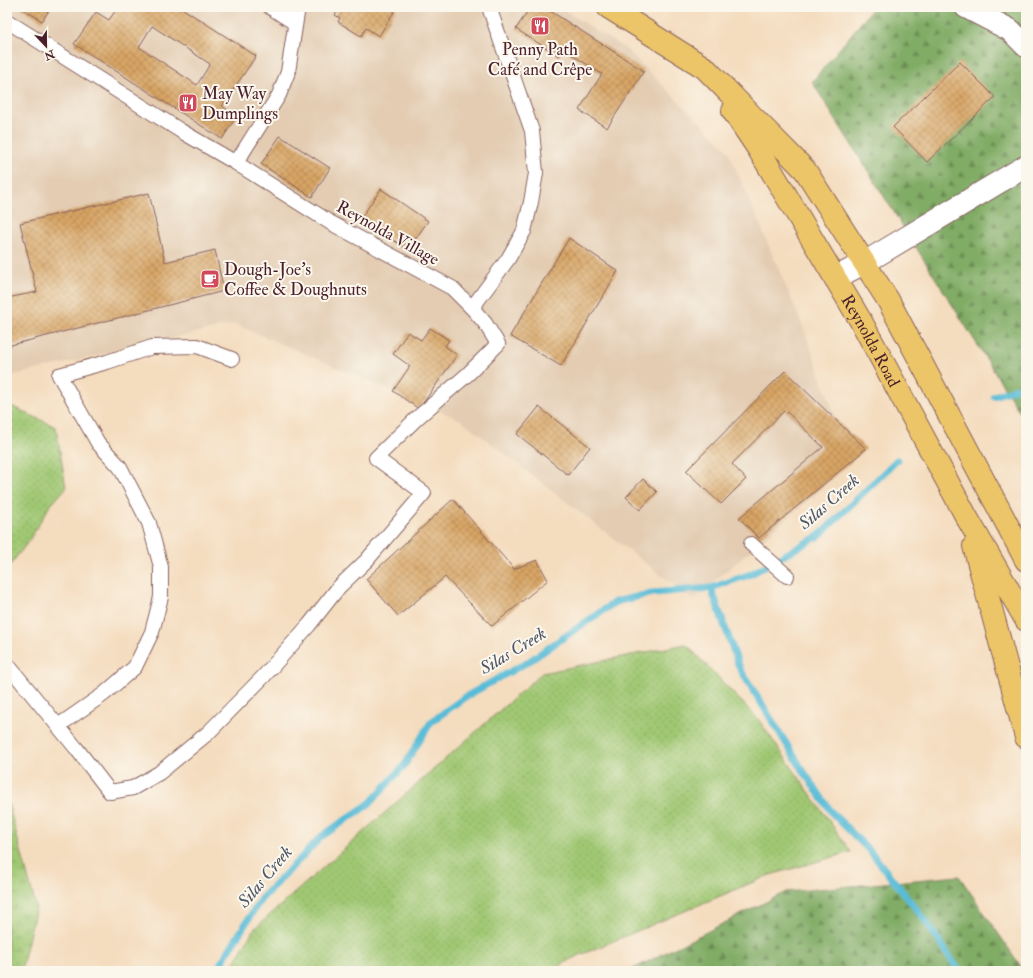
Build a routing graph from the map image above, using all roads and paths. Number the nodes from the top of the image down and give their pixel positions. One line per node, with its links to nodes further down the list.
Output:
1 (270, 7): 7 (lane)
2 (298, 7): 7 (lane)
3 (608, 7): 9 (main road, Reynolda Road)
4 (966, 7): 8 (street)
5 (491, 8): 14 (lane)
6 (7, 21): 10 (lane, Reynolda Village)
7 (295, 23): 10 (lane)
8 (1026, 46)
9 (705, 68): 12 (main road, Reynolda Road); 13 (main road, Reynolda Road)
10 (236, 163): 14 (lane, Reynolda Village)
11 (1026, 166): 12 (street)
12 (864, 262): 13 (street); 18 (main road, Reynolda Road)
13 (835, 278): 16 (main road, Reynolda Road)
14 (472, 308): 22 (lane, Reynolda Village)
15 (232, 359): 22 (lane)
16 (966, 516): 20 (main road, Reynolda Road); 23 (main road)
17 (751, 544): 19 (lane)
18 (1026, 560)
19 (787, 576)
20 (1026, 620)
21 (7, 664): 22 (lane)
22 (58, 726)
23 (1026, 737)

